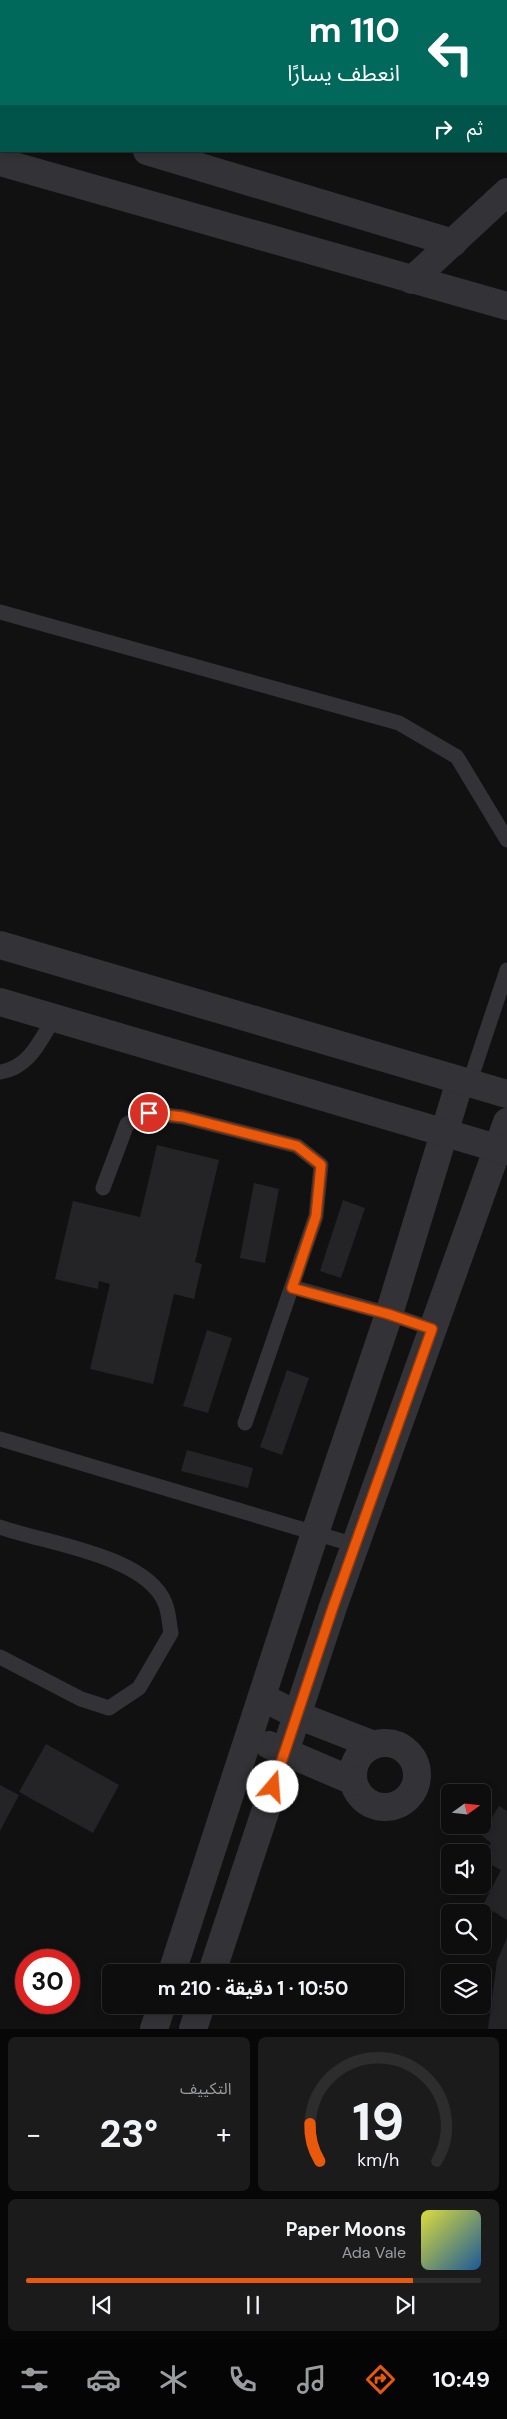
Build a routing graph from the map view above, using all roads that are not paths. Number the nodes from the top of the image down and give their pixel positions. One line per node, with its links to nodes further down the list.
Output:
1 (150, 152): 4 (street)
2 (0, 162): 5 (street)
3 (507, 192): 4 (street)
4 (453, 243): 5 (street)
5 (412, 280): 6 (street)
6 (507, 306)
7 (0, 612): 8 (lane)
8 (507, 840)
9 (0, 946): 14 (street)
10 (507, 970): 14 (lane)
11 (0, 1002): 12 (street)
12 (54, 1018): 13 (lane); 17 (street)
13 (0, 1072)
14 (465, 1082): 15 (street); 17 (street)
15 (507, 1094)
16 (507, 1122): 18 (street)
17 (444, 1133): 18 (street); 21 (street)
18 (502, 1150): 22 (street)
19 (103, 1188): 20 (lane)
20 (292, 1288): 21 (lane); 23 (lane)
21 (388, 1314): 22 (lane); 26 (street)
22 (432, 1329): 27 (street)
23 (245, 1423)
24 (0, 1439): 26 (lane)
25 (0, 1526): 28 (lane)
26 (315, 1532): 27 (lane); 29 (street)
27 (355, 1545): 30 (street)
28 (0, 1657)
29 (262, 1697): 30 (street); 31 (street)
30 (297, 1715): 32 (street); 33 (street)
31 (248, 1738): 33 (street); 35 (street)
32 (374, 1745): 34 (street); 34 (street)
33 (285, 1750): 34 (street); 36 (street)
34 (353, 1781)
35 (175, 1964)
36 (215, 1964)
37 (159, 2014): 39 (street)
38 (198, 2014): 40 (street)
39 (154, 2029)
40 (193, 2029)

